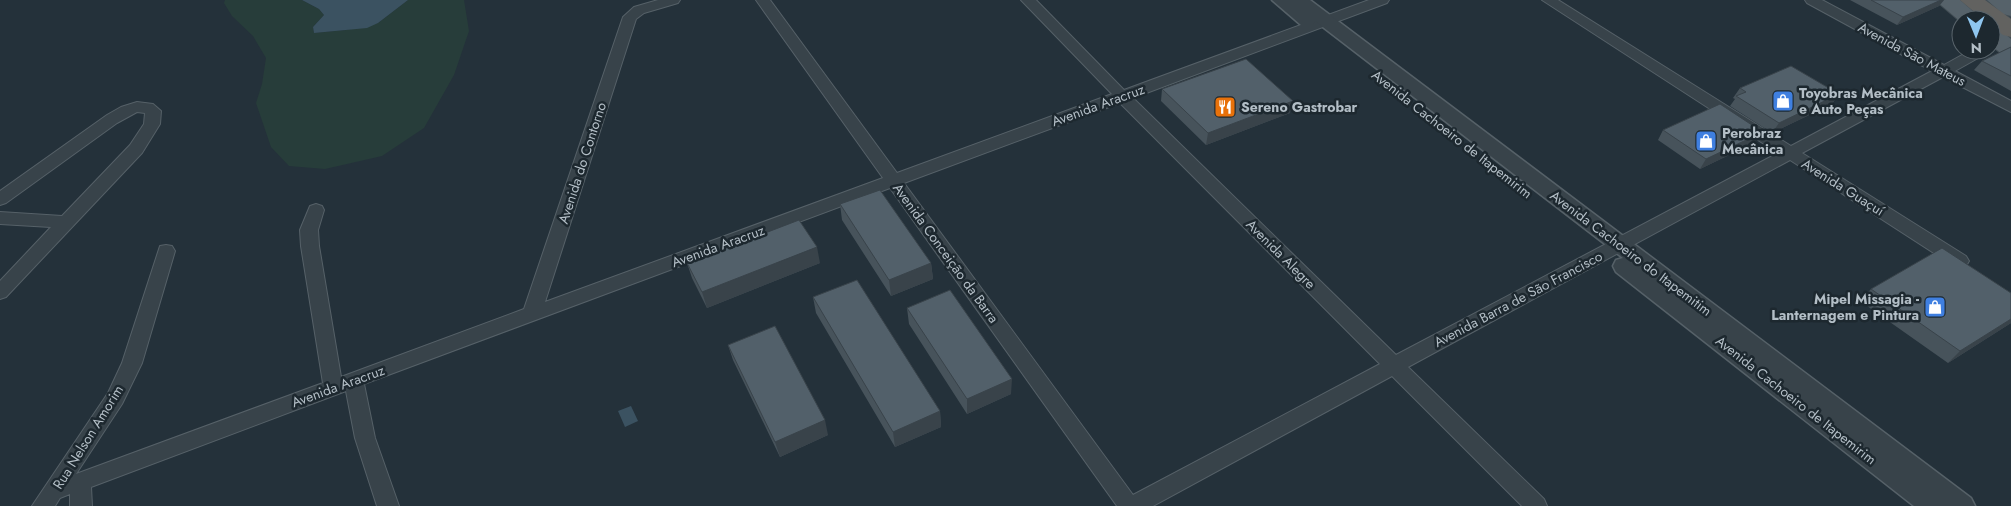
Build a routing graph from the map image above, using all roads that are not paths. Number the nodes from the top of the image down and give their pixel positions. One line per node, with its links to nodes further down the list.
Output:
1 (673, 0): 28 (street, Avenida do Contorno)
2 (763, 0): 19 (street, Avenida Conceição da Barra)
3 (1028, 0): 16 (street, Avenida Alegre)
4 (1280, 0): 13 (street)
5 (1299, 0): 13 (street, Avenida Cachoeiro do Itapemitim)
6 (1382, 0): 13 (street, Avenida Aracruz)
7 (1549, 0): 18 (street, Avenida Guaçuí)
8 (1812, 0): 15 (street, Avenida São Mateus)
9 (1946, 0): 11 (main road)
10 (1998, 0): 12 (main road)
11 (1959, 10)
12 (2011, 10)
13 (1319, 23): 16 (street, Avenida Aracruz); 24 (street, Avenida Cachoeiro do Itapemitim)
14 (1964, 60): 15 (street, Avenida Barra de São Francisco)
15 (1943, 71): 17 (street, Avenida São Mateus); 18 (street, Avenida Barra de São Francisco)
16 (1122, 96): 19 (street, Avenida Aracruz); 29 (street, Avenida Alegre)
17 (2011, 107)
18 (1790, 153): 24 (street, Avenida Barra de São Francisco); 26 (street, Avenida Guaçuí)
19 (894, 181): 28 (street, Avenida Aracruz); 36 (street, Avenida Conceição da Barra)
20 (0, 198): 23 (street)
21 (316, 210): 31 (street)
22 (0, 218): 23 (street)
23 (66, 222): 27 (street)
24 (1613, 248): 29 (street, Avenida Barra de São Francisco); 39 (street, Avenida Cachoeiro de Itapemirim); 40 (street, Avenida Cachoeiro do Itapemitim)
25 (166, 251): 33 (street, Rua Nelson Amorim)
26 (1970, 268)
27 (0, 292)
28 (532, 314): 30 (street, Avenida Aracruz)
29 (1393, 366): 37 (street, Avenida Barra de São Francisco); 38 (street, Avenida Alegre)
30 (354, 380): 31 (street, Avenida Aracruz); 35 (street)
31 (333, 388): 32 (street, Avenida Aracruz)
32 (80, 482): 33 (street, Avenida Aracruz); 34 (street)
33 (48, 499)
34 (81, 506)
35 (388, 506)
36 (1129, 506)
37 (1133, 506)
38 (1536, 506)
39 (1933, 506)
40 (1962, 506)

